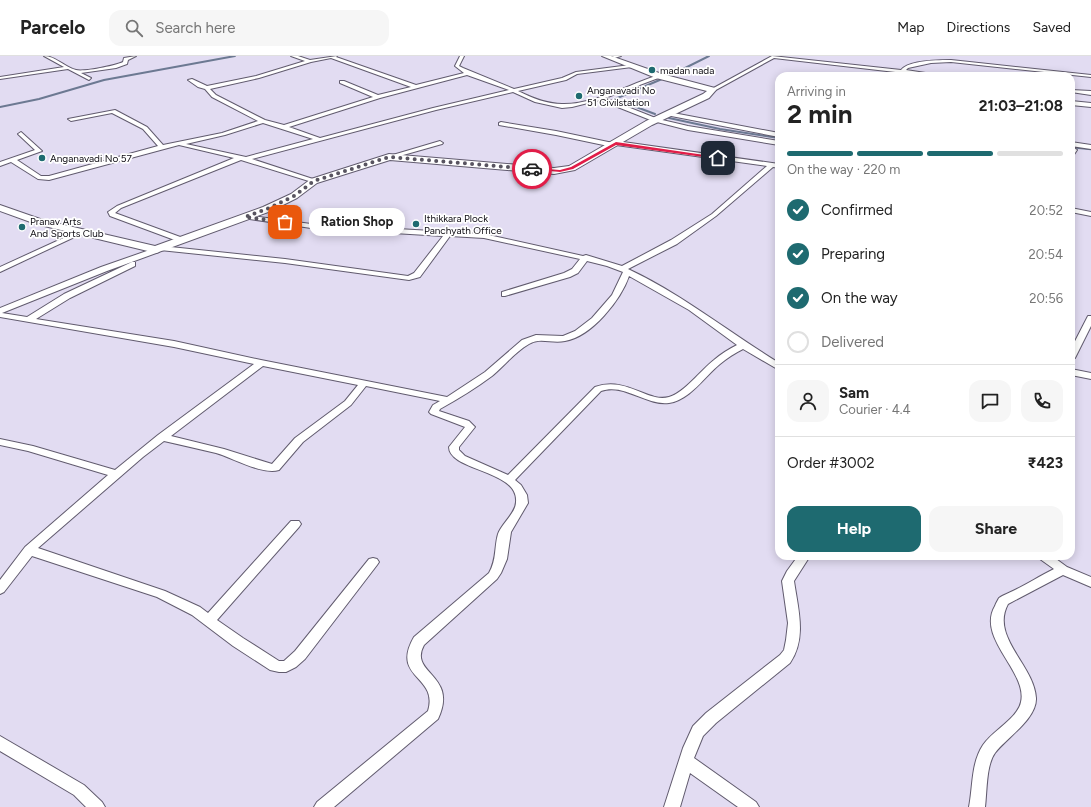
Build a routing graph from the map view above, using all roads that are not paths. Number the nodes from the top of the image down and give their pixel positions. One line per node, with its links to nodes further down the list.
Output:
1 (46, 56): 10 (street)
2 (134, 56): 13 (street)
3 (293, 56): 8 (street)
4 (334, 56): 8 (street); 24 (street)
5 (462, 56): 16 (street)
6 (775, 56): 12 (street); 27 (street)
7 (612, 57): 9 (street)
8 (310, 61): 25 (street)
9 (630, 66): 18 (street); 26 (street)
10 (68, 68): 13 (street); 20 (street)
11 (1035, 70): 12 (street); 15 (street)
12 (903, 71): 14 (street)
13 (76, 72): 21 (street)
14 (911, 72)
15 (1054, 72)
16 (468, 73): 24 (street); 26 (street)
17 (1075, 74): 19 (street)
18 (659, 76): 27 (street); 31 (street)
19 (1091, 76)
20 (0, 78)
21 (89, 79)
22 (190, 80): 25 (street)
23 (342, 82): 30 (street)
24 (414, 86): 30 (street)
25 (207, 88): 37 (street)
26 (512, 90): 31 (street); 42 (street)
27 (712, 90): 34 (street)
28 (1075, 91): 29 (street)
29 (1091, 93)
30 (377, 97): 39 (street)
31 (599, 98): 36 (street)
32 (1075, 103): 33 (street)
33 (1091, 105)
34 (668, 114): 36 (street); 41 (street)
35 (71, 119): 47 (street)
36 (656, 120): 43 (street); 46 (street)
37 (263, 121): 39 (street); 45 (street)
38 (501, 124): 46 (street)
39 (284, 127): 42 (street)
40 (21, 134): 54 (street)
41 (775, 134)
42 (320, 140): 53 (street)
43 (775, 142)
44 (440, 143): 52 (street)
45 (180, 144): 47 (street); 53 (street)
46 (614, 144): 52 (street); 56 (street)
47 (162, 147): 54 (street)
48 (1091, 147): 49 (street)
49 (1075, 150)
50 (1075, 150): 51 (street)
51 (1091, 152)
52 (389, 157): 58 (street)
53 (243, 159): 58 (street); 65 (street)
54 (12, 160): 55 (street)
55 (0, 164)
56 (771, 166): 57 (street); 69 (street)
57 (775, 166)
58 (314, 181): 62 (street)
59 (0, 208): 63 (street)
60 (1075, 211): 61 (street)
61 (1091, 214)
62 (245, 217): 64 (street); 65 (street)
63 (81, 232): 66 (street); 68 (street)
64 (448, 234): 66 (street); 67 (street)
65 (180, 240): 66 (street)
66 (159, 249): 71 (street); 73 (street)
67 (586, 258): 69 (street); 70 (street)
68 (0, 270)
69 (625, 270): 74 (street); 81 (street)
70 (505, 294)
71 (1, 311): 73 (street)
72 (1091, 319): 75 (street)
73 (28, 320): 76 (street)
74 (743, 345): 77 (street); 85 (street)
75 (1075, 350)
76 (261, 363): 80 (street); 82 (street)
77 (775, 365)
78 (1075, 373): 79 (street)
79 (1091, 376)
80 (364, 384): 81 (street); 82 (street)
81 (449, 400): 85 (street)
82 (162, 437): 84 (street)
83 (0, 442): 84 (street)
84 (116, 474): 87 (street)
85 (509, 480): 98 (street)
86 (295, 524): 94 (street)
87 (29, 550): 93 (street); 94 (street)
88 (801, 560): 96 (street)
89 (1049, 560): 91 (street)
90 (373, 562): 94 (street)
91 (1063, 570): 92 (street); 101 (street)
92 (1091, 582)
93 (0, 589)
94 (209, 620)
95 (0, 743): 97 (street)
96 (686, 761): 99 (street); 100 (street)
97 (97, 807)
98 (322, 807)
99 (672, 807)
100 (752, 807)
101 (977, 807)

